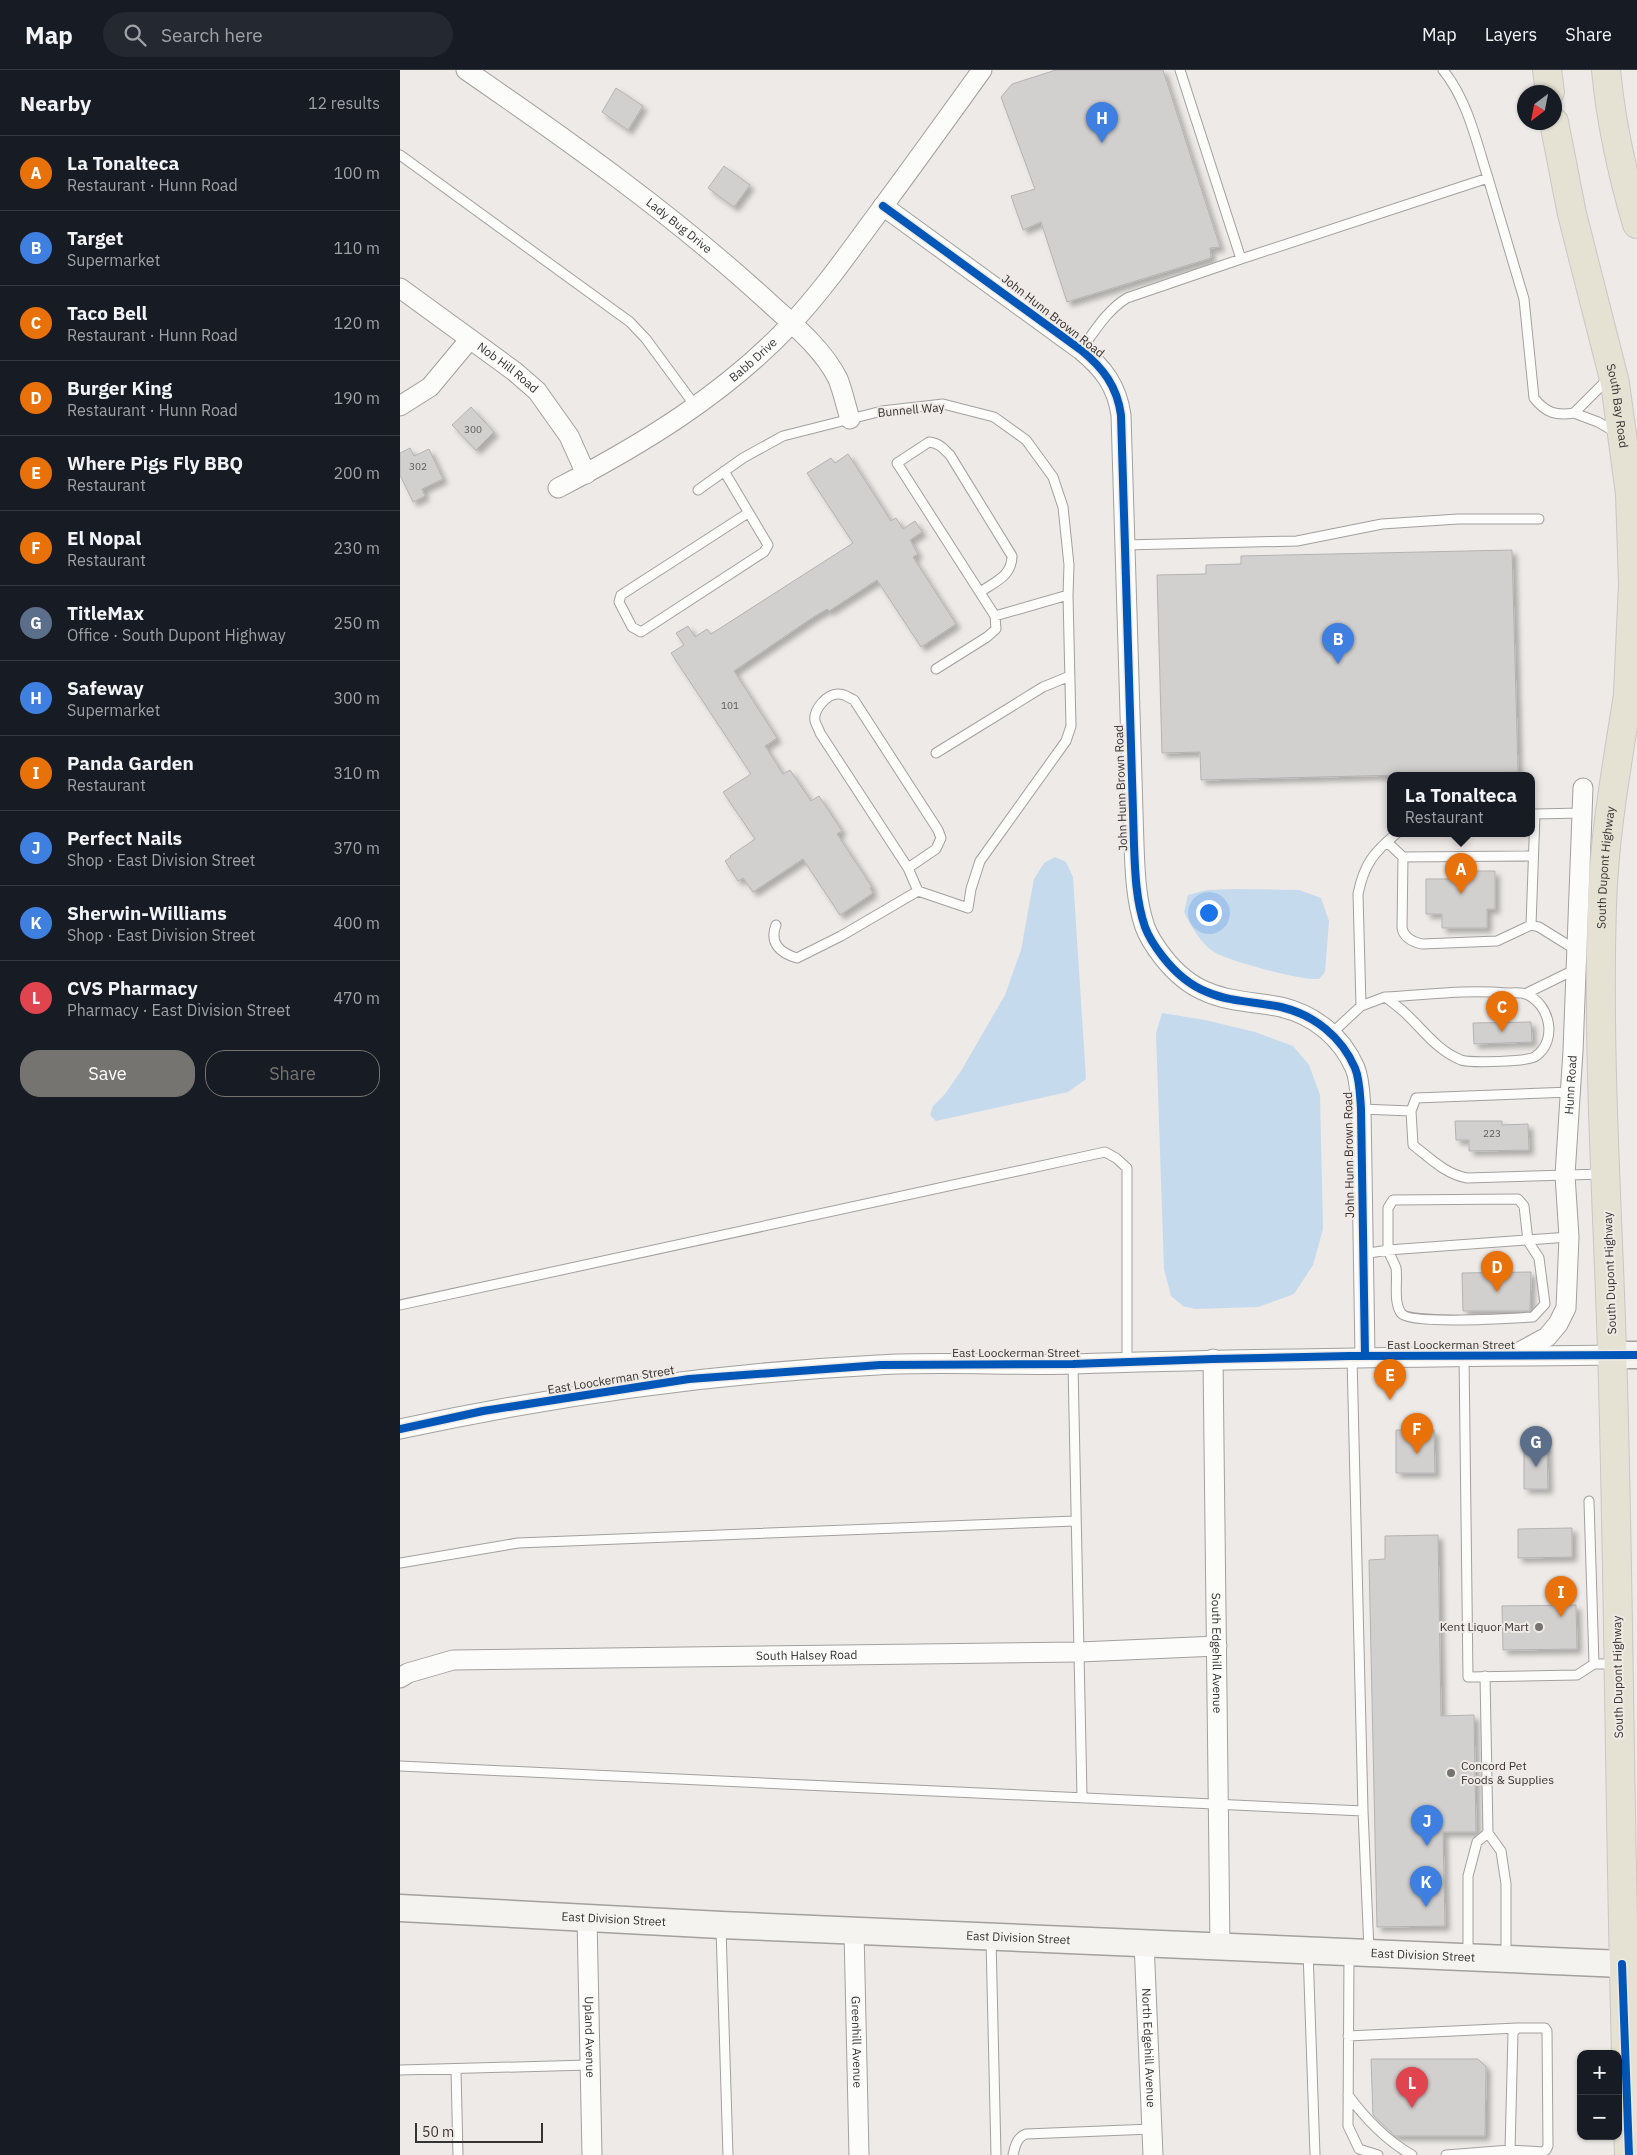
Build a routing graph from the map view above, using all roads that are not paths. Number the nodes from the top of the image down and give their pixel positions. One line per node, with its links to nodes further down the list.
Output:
1 (466, 70): 17 (street, Lady Bug Drive)
2 (982, 70): 13 (street)
3 (1180, 70): 15 (lane)
4 (1444, 70): 12 (lane)
5 (1547, 70): 8 (highway)
6 (1596, 70): 9 (highway)
7 (1606, 70): 9 (highway)
8 (1549, 85)
9 (1610, 115): 14 (highway)
10 (1556, 130): 20 (highway, South Bay Road)
11 (400, 155): 22 (lane)
12 (1488, 178): 15 (lane); 23 (lane)
13 (884, 206): 17 (street, Babb Drive); 19 (street, John Hunn Brown Road)
14 (1637, 224)
15 (1241, 259): 19 (lane)
16 (400, 288): 18 (street, Nob Hill Road)
17 (791, 324): 22 (street, Babb Drive); 24 (street, Lady Bug Drive)
18 (470, 339): 21 (street); 27 (street, Nob Hill Road)
19 (1081, 350): 32 (street, John Hunn Brown Road)
20 (1612, 374): 23 (lane); 25 (highway, South Bay Road)
21 (400, 406)
22 (696, 407): 27 (street, Babb Drive)
23 (1574, 413): 25 (lane)
24 (850, 419): 26 (lane, Bunnell Way); 34 (lane, Bunnell Way)
25 (1622, 436): 38 (highway, South Bay Road)
26 (724, 471): 29 (lane, Bunnell Way); 30 (lane)
27 (586, 474): 28 (street, Babb Drive)
28 (558, 488)
29 (698, 490)
30 (748, 513): 30 (lane)
31 (1539, 519): 32 (lane)
32 (1124, 545): 56 (street, John Hunn Brown Road)
33 (980, 592): 33 (lane); 35 (lane)
34 (1068, 595): 35 (lane); 37 (lane, Bunnell Way)
35 (994, 616): 36 (lane)
36 (936, 669)
37 (1070, 676): 39 (lane); 49 (lane, Bunnell Way)
38 (1632, 685): 60 (highway, South Dupont Highway)
39 (936, 753)
40 (1583, 788): 41 (street, Hunn Road)
41 (1582, 813): 42 (lane); 52 (street, Hunn Road)
42 (1535, 814)
43 (1392, 837): 45 (lane)
44 (1532, 837): 46 (lane)
45 (1387, 842): 47 (lane); 55 (lane)
46 (1532, 856): 47 (lane); 51 (lane)
47 (1403, 857): 51 (lane)
48 (908, 868): 48 (lane); 49 (lane)
49 (918, 891): 50 (lane)
50 (776, 925)
51 (1531, 925): 52 (lane)
52 (1577, 959): 53 (lane); 57 (street, Hunn Road)
53 (1525, 994): 54 (lane); 54 (lane)
54 (1385, 997): 55 (lane)
55 (1361, 1006): 56 (lane)
56 (1332, 1034): 58 (street, John Hunn Brown Road)
57 (1571, 1092): 59 (lane); 61 (street, Hunn Road)
58 (1361, 1109): 59 (lane); 65 (street, John Hunn Brown Road)
59 (1410, 1111): 61 (lane)
60 (1606, 1174): 61 (lane); 67 (highway, South Dupont Highway)
61 (1565, 1175): 62 (street, Hunn Road)
62 (1569, 1237): 63 (lane); 70 (street, Hunn Road)
63 (1528, 1241): 64 (lane); 64 (lane); 64 (lane)
64 (1388, 1250): 65 (lane)
65 (1363, 1254): 68 (street, John Hunn Brown Road)
66 (400, 1305): 72 (lane)
67 (1625, 1355): 70 (street, East Loockerman Street); 80 (highway, South Dupont Highway)
68 (1359, 1356): 69 (street, East Loockerman Street); 71 (street, East Loockerman Street); 86 (lane)
69 (1464, 1356): 70 (street, East Loockerman Street); 81 (lane)
70 (1513, 1356)
71 (1213, 1359): 72 (street, East Loockerman Street); 78 (street, South Edgehill Avenue)
72 (1127, 1361): 73 (street, East Loockerman Street)
73 (1073, 1364): 74 (street, East Loockerman Street); 76 (lane)
74 (400, 1429)
75 (1589, 1501): 80 (lane)
76 (1076, 1521): 77 (lane); 79 (lane)
77 (400, 1563)
78 (1217, 1646): 79 (street, South Halsey Road); 85 (street, South Edgehill Avenue)
79 (1080, 1652): 82 (street, South Halsey Road); 84 (lane)
80 (1606, 1664): 81 (lane); 99 (highway, South Dupont Highway)
81 (1485, 1676): 87 (lane)
82 (400, 1678)
83 (400, 1766): 84 (lane)
84 (1082, 1796): 85 (lane)
85 (1219, 1803): 86 (lane); 94 (street, South Edgehill Avenue)
86 (1363, 1811): 96 (lane)
87 (1488, 1833): 97 (lane); 98 (lane)
88 (400, 1908): 89 (main road, East Division Street)
89 (586, 1918): 90 (main road, East Division Street); 102 (street, Upland Avenue)
90 (721, 1925): 91 (main road, East Division Street); 110 (lane)
91 (854, 1930): 92 (main road, East Division Street); 111 (street, Greenhill Avenue)
92 (991, 1936): 93 (main road, East Division Street); 112 (lane)
93 (1144, 1942): 94 (main road, East Division Street); 106 (street, North Edgehill Avenue)
94 (1220, 1947): 95 (main road, East Division Street)
95 (1308, 1951): 96 (main road, East Division Street); 115 (lane)
96 (1359, 1953): 97 (main road, East Division Street); 101 (lane)
97 (1468, 1957): 98 (main road, East Division Street)
98 (1506, 1960): 99 (main road, East Division Street)
99 (1630, 1965): 119 (highway, South Dupont Highway)
100 (1517, 2028): 101 (lane); 107 (lane); 107 (lane)
101 (1348, 2036): 105 (lane)
102 (589, 2064): 104 (lane); 109 (street, Upland Avenue)
103 (400, 2070): 104 (lane)
104 (456, 2070): 108 (lane)
105 (1348, 2095): 116 (lane); 117 (lane)
106 (1152, 2129): 113 (lane); 114 (street, North Edgehill Avenue)
107 (1510, 2153): 118 (lane)
108 (458, 2155)
109 (592, 2155)
110 (728, 2155)
111 (859, 2155)
112 (996, 2155)
113 (1013, 2155)
114 (1153, 2155)
115 (1315, 2155)
116 (1378, 2155)
117 (1412, 2155)
118 (1446, 2155)
119 (1629, 2155)

